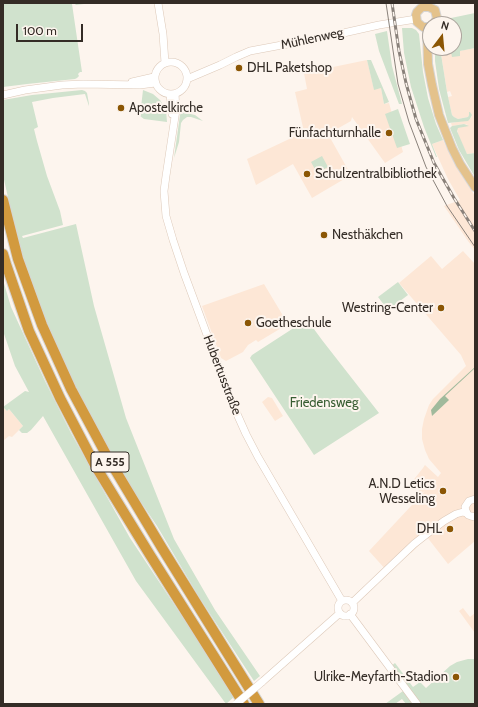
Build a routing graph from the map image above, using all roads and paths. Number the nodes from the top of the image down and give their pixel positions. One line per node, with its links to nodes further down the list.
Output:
1 (158, 3): 7 (street)
2 (426, 5): 3 (main road); 4 (main road)
3 (437, 16)
4 (416, 18): 5 (main road); 8 (street, Mühlenweg)
5 (422, 26)
6 (428, 56): 12 (main road)
7 (168, 62): 8 (street); 9 (street)
8 (186, 75): 10 (street)
9 (155, 80): 10 (street); 11 (street)
10 (172, 94): 18 (street, Hubertusstraße)
11 (3, 95)
12 (475, 187)
13 (3, 200): 24 (highway, A 555)
14 (3, 254): 23 (highway, A 555)
15 (475, 499): 16 (street)
16 (466, 510): 17 (street); 19 (street)
17 (475, 517)
18 (342, 602): 19 (street); 20 (street)
19 (352, 603): 21 (street)
20 (340, 613): 21 (street); 22 (street, bridge)
21 (350, 614): 25 (street)
22 (236, 704)
23 (244, 704)
24 (259, 704)
25 (417, 704)

